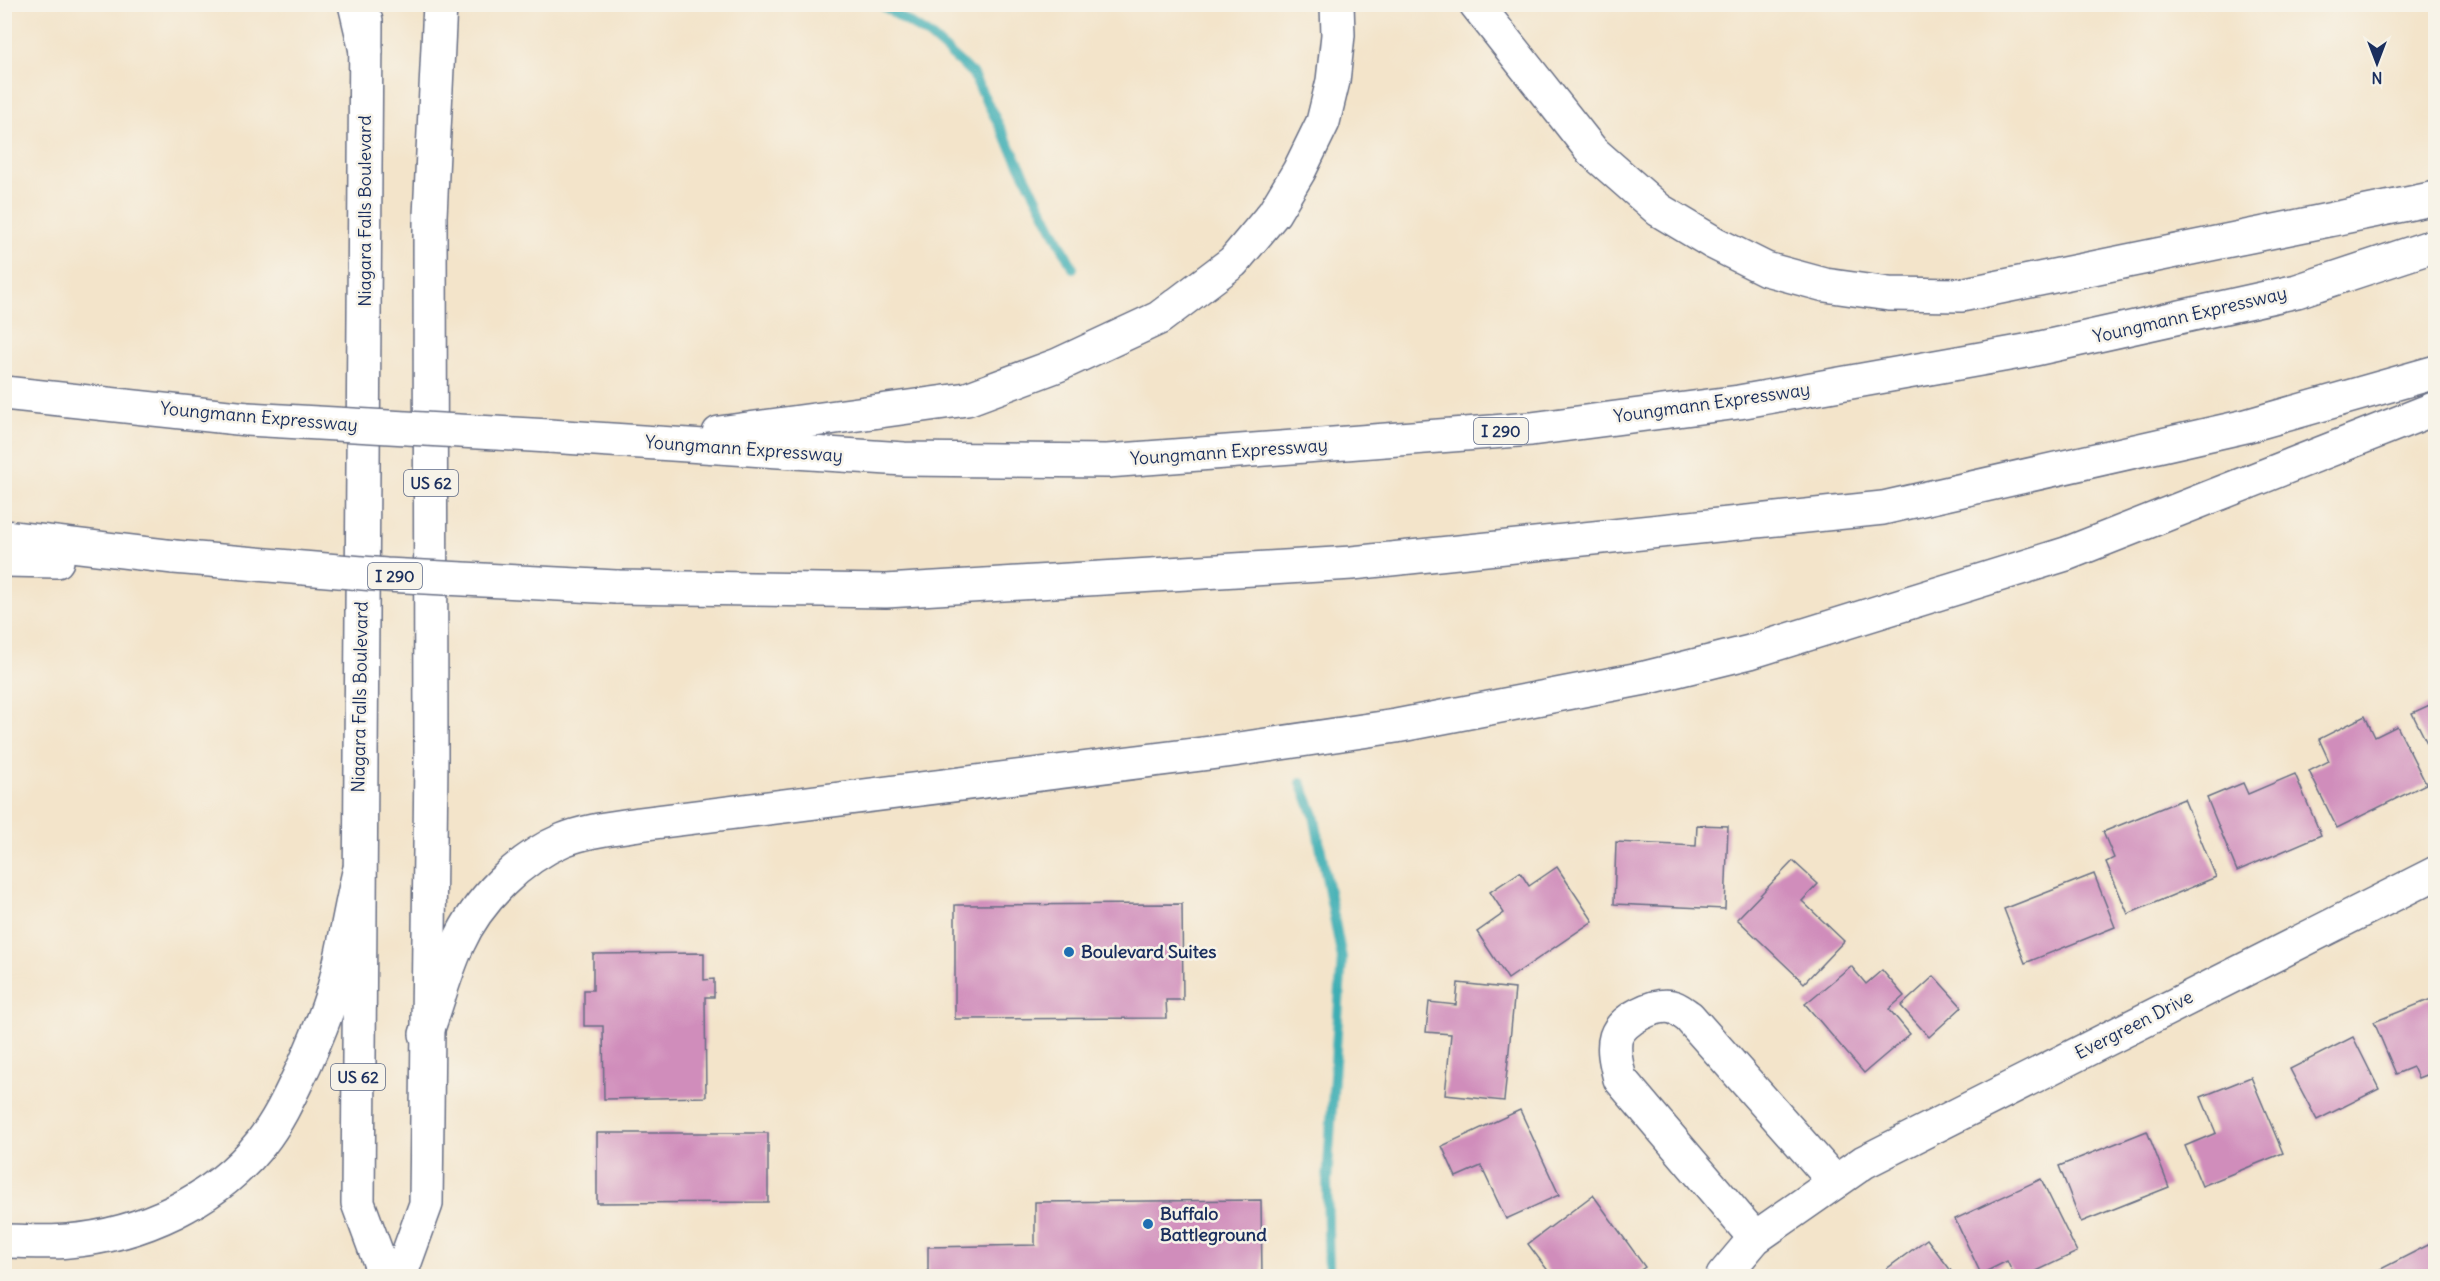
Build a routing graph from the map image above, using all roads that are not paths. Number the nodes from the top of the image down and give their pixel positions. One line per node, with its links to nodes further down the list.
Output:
1 (355, 4): 6 (main road)
2 (366, 4): 6 (main road, Niagara Falls Boulevard / US 62)
3 (440, 4): 18 (main road, US 62)
4 (1337, 4): 12 (main road)
5 (1476, 4): 7 (main road)
6 (366, 51): 16 (main road, Niagara Falls Boulevard / US 62)
7 (2436, 198)
8 (2436, 245): 12 (main road, Youngmann Expressway / I 290)
9 (2436, 372): 14 (main road, I 290, bridge)
10 (4, 393): 12 (main road, Youngmann Expressway / I 290, bridge)
11 (2436, 408): 18 (main road)
12 (651, 442)
13 (4, 537): 14 (main road, I 290)
14 (174, 557): 15 (main road)
15 (4, 560)
16 (358, 872): 21 (main road); 22 (main road, Niagara Falls Boulevard / US 62)
17 (2436, 873): 19 (main road, Evergreen Drive)
18 (426, 1034): 23 (main road, US 62)
19 (1835, 1182): 20 (main road, Evergreen Drive); 20 (main road)
20 (1755, 1238): 24 (main road, Evergreen Drive)
21 (4, 1241)
22 (385, 1276)
23 (400, 1276)
24 (1723, 1276)

